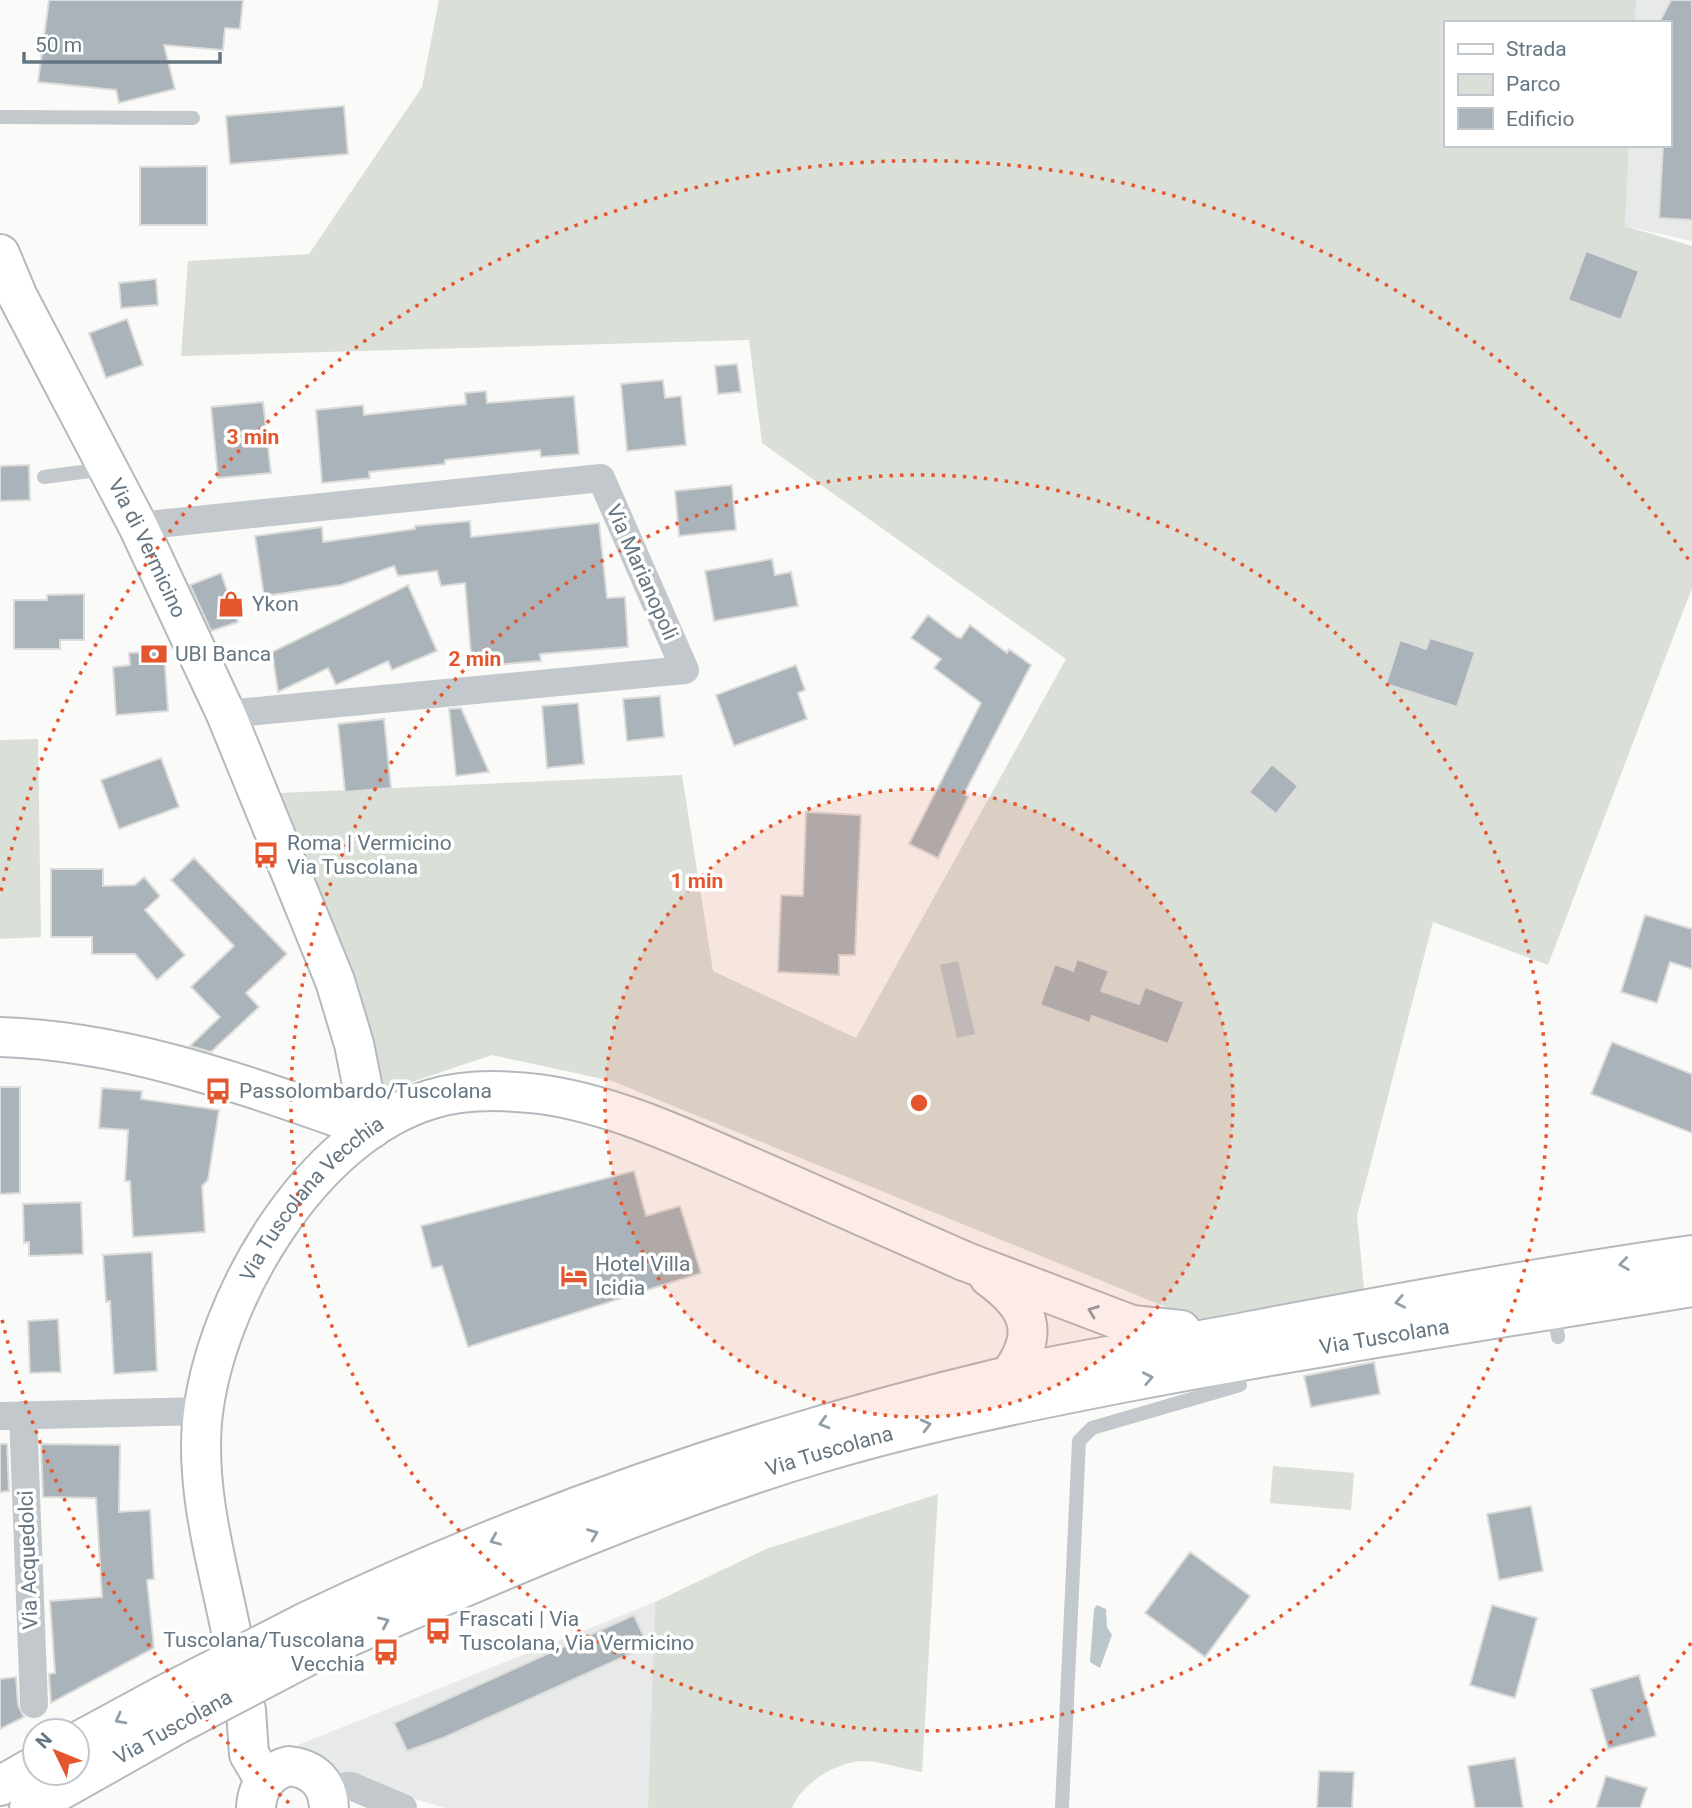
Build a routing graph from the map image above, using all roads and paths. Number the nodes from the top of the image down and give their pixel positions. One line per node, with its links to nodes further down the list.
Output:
1 (0, 117): 2 (lane)
2 (193, 118)
3 (0, 254): 4 (main road, Via di Vermicino)
4 (9, 297): 5 (main road, Via di Vermicino)
5 (108, 468): 6 (lane); 7 (main road, Via di Vermicino)
6 (44, 477)
7 (138, 526): 8 (main road, Via di Vermicino); 8 (street, Via Marianopoli)
8 (226, 714): 10 (main road, Via di Vermicino)
9 (0, 1037): 10 (main road)
10 (371, 1129): 12 (main road, Via Tuscolana Vecchia); 16 (main road, Via Tuscolana Vecchia)
11 (1692, 1255): 14 (main road, Via Tuscolana, one-way to 14)
12 (964, 1261): 14 (main road, one-way to 12); 15 (main road)
13 (1692, 1287): 14 (main road, Via Tuscolana)
14 (1237, 1369): 15 (main road, Via Tuscolana); 19 (main road, Via Tuscolana, one-way to 14); 28 (lane)
15 (1009, 1376): 19 (main road, Via Tuscolana, one-way to 19)
16 (204, 1411): 17 (street); 18 (main road, Via Tuscolana Vecchia)
17 (11, 1416): 20 (street, Via Acquedolci)
18 (232, 1636)
19 (314, 1636): 21 (main road, Via Tuscolana, bridge)
20 (34, 1704)
21 (170, 1710): 22 (main road, Via Tuscolana, one-way to 22); 29 (main road, Via Tuscolana)
22 (91, 1737)
23 (21, 1774): 25 (main road)
24 (270, 1785): 26 (main road)
25 (0, 1786)
26 (327, 1798): 27 (street)
27 (385, 1806)
28 (1062, 1807)
29 (29, 1808)

